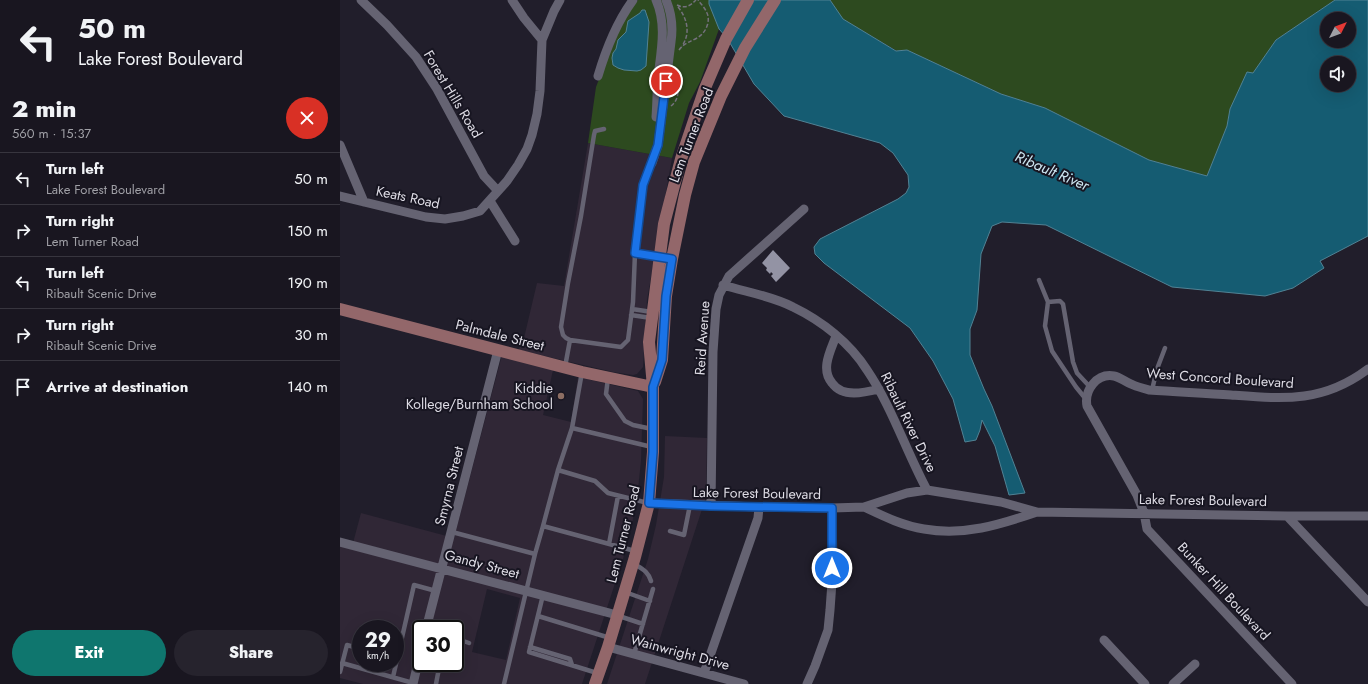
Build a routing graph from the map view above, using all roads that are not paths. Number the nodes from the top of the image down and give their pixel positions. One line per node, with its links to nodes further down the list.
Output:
1 (360, 0): 14 (street, Forest Hills Road)
2 (512, 0): 9 (street)
3 (560, 0): 9 (street, Keats Road)
4 (633, 0): 10 (street)
5 (656, 0): 13 (street)
6 (666, 0): 13 (street)
7 (748, 0): 21 (main road, Lem Turner Road)
8 (775, 0): 22 (main road, Lem Turner Road)
9 (542, 40): 14 (street, Keats Road)
10 (598, 76)
11 (604, 129): 31 (lane)
12 (340, 145): 17 (street)
13 (652, 163): 20 (lane)
14 (498, 191): 16 (street, Keats Road)
15 (340, 196): 17 (street, Keats Road)
16 (490, 201): 17 (street, Keats Road); 19 (street)
17 (364, 202)
18 (804, 209): 24 (street, Reid Avenue)
19 (515, 241)
20 (635, 253): 21 (lane); 27 (lane)
21 (659, 257): 22 (lane); 29 (main road, Lem Turner Road)
22 (672, 259): 38 (main road, Lem Turner Road)
23 (1039, 280): 25 (lane)
24 (723, 285): 30 (street, Ribault River Drive); 51 (street, Reid Avenue)
25 (1048, 302): 39 (lane); 42 (lane)
26 (340, 309): 33 (main road, Palmdale Street)
27 (632, 309): 28 (lane); 29 (lane)
28 (631, 315): 29 (lane); 31 (lane)
29 (652, 315): 38 (main road, Lem Turner Road)
30 (836, 336): 40 (street, Ribault River Drive); 40 (street)
31 (570, 340): 34 (lane)
32 (1164, 348): 41 (lane)
33 (498, 350): 34 (main road, Palmdale Street); 61 (street, Smyrna Street)
34 (565, 367): 36 (main road, Palmdale Street)
35 (1368, 369): 41 (street, West Concord Boulevard)
36 (582, 372): 37 (main road, Palmdale Street); 43 (lane)
37 (608, 378): 38 (main road, Palmdale Street); 44 (lane)
38 (653, 387): 44 (main road, Lem Turner Road)
39 (1090, 387): 41 (street, West Concord Boulevard); 42 (street)
40 (879, 390): 47 (street, Ribault River Drive)
41 (1152, 390)
42 (1085, 398): 56 (street)
43 (572, 428): 45 (lane); 46 (lane)
44 (653, 429): 45 (main road, Lem Turner Road)
45 (653, 447): 49 (main road, Lem Turner Road)
46 (558, 470): 48 (lane); 59 (lane)
47 (927, 490): 53 (street, Lake Forest Boulevard); 55 (street, Lake Forest Boulevard)
48 (618, 496): 49 (lane); 63 (lane)
49 (649, 503): 50 (street, Lake Forest Boulevard); 64 (main road, Lem Turner Road)
50 (690, 505): 51 (street, Lake Forest Boulevard); 60 (lane)
51 (711, 506): 52 (street, Lake Forest Boulevard)
52 (759, 507): 54 (street, Lake Forest Boulevard); 93 (street)
53 (864, 507): 54 (street, Lake Forest Boulevard); 55 (street, Lake Forest Boulevard)
54 (832, 508): 100 (street)
55 (1037, 512): 56 (street, Lake Forest Boulevard)
56 (1144, 513): 57 (street, Lake Forest Boulevard); 103 (street, Bunker Hill Boulevard)
57 (1287, 516): 58 (street, Lake Forest Boulevard); 75 (street)
58 (1368, 516)
59 (543, 526): 63 (lane); 65 (lane)
60 (670, 531)
61 (452, 532): 65 (lane); 67 (street, Smyrna Street)
62 (340, 542): 67 (street, Gandy Street)
63 (608, 544): 64 (lane)
64 (637, 551): 66 (main road, Lem Turner Road)
65 (535, 554): 70 (lane)
66 (633, 563): 68 (lane); 72 (main road, Lem Turner Road)
67 (442, 568): 70 (street, Gandy Street); 71 (street, Smyrna Street)
68 (651, 581)
69 (653, 589): 74 (lane)
70 (526, 590): 73 (street, Gandy Street); 98 (lane)
71 (436, 591): 78 (street, Smyrna Street); 80 (lane)
72 (624, 592): 74 (lane); 76 (main road, Lem Turner Road)
73 (543, 595): 76 (street, Gandy Street); 77 (lane)
74 (650, 600): 79 (lane)
75 (1368, 602)
76 (617, 615): 79 (lane); 83 (main road, Lem Turner Road)
77 (538, 616): 83 (lane); 95 (lane)
78 (428, 620)
79 (643, 624): 86 (lane)
80 (404, 627)
81 (1104, 640): 101 (street)
82 (464, 641): 84 (lane)
83 (609, 642): 86 (street, Wainwright Drive); 95 (main road, Lem Turner Road)
84 (469, 643)
85 (352, 646): 87 (lane)
86 (634, 654): 93 (street, Wainwright Drive)
87 (342, 663): 89 (lane); 94 (lane)
88 (1195, 664): 102 (street)
89 (340, 672)
90 (394, 672): 94 (lane)
91 (416, 672): 96 (street)
92 (438, 672): 97 (lane)
93 (704, 673): 99 (street, Wainwright Drive)
94 (393, 677): 96 (lane)
95 (597, 679)
96 (413, 684)
97 (436, 684)
98 (504, 684)
99 (744, 684)
100 (806, 684)
101 (1145, 684)
102 (1173, 684)
103 (1292, 684)

